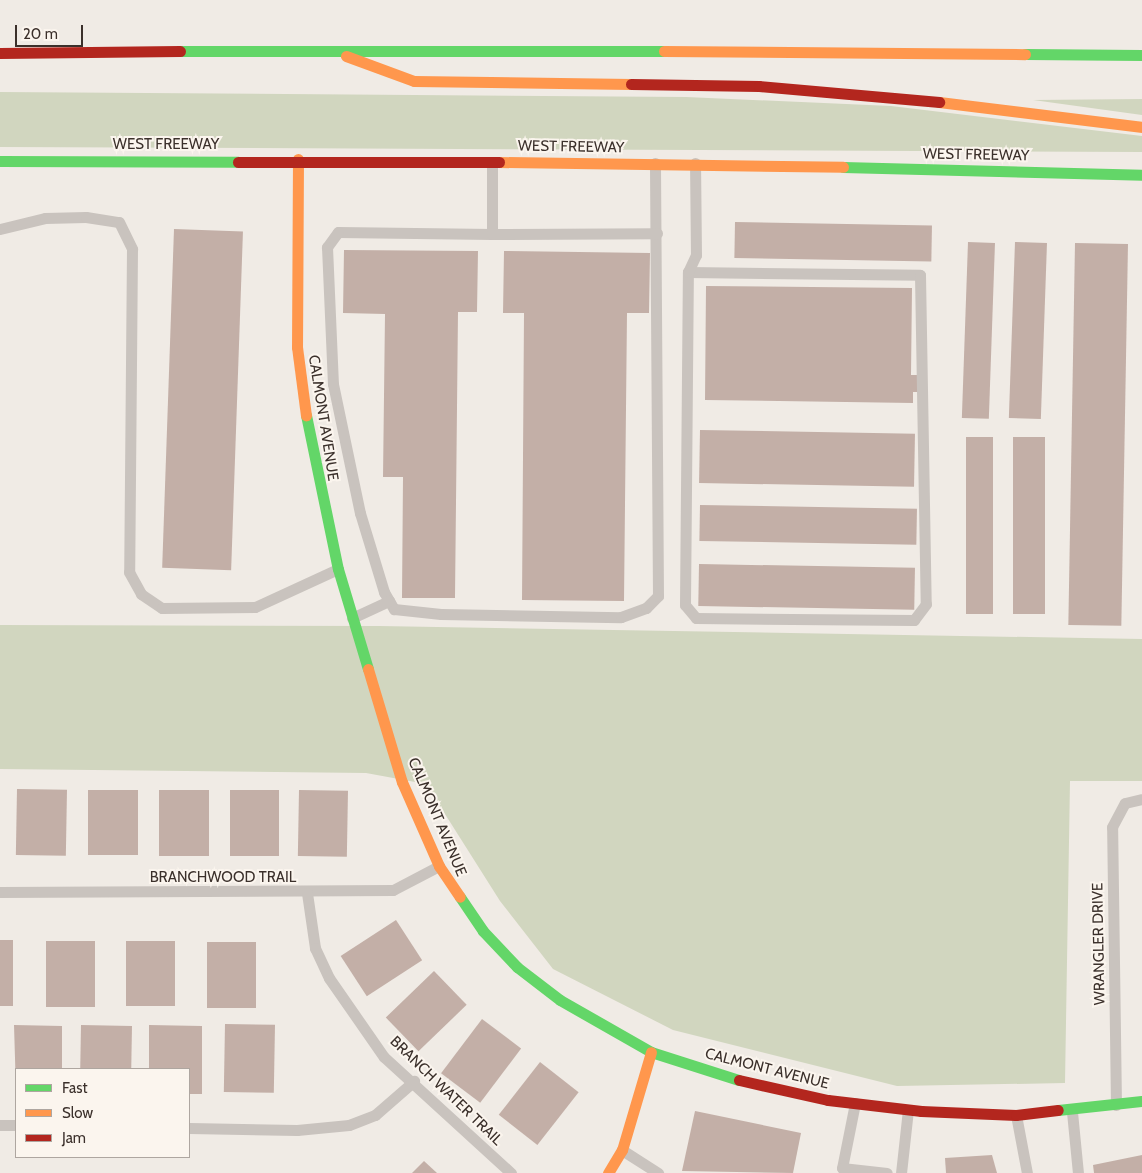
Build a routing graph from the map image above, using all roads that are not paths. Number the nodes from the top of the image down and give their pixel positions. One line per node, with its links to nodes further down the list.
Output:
1 (325, 49): 2 (main road); 3 (main road); 4 (main road)
2 (0, 52)
3 (1142, 55)
4 (1142, 127)
5 (298, 159): 6 (main road, WEST FREEWAY); 7 (main road, WEST FREEWAY); 15 (main road, CALMONT AVENUE)
6 (0, 161)
7 (492, 161): 8 (main road, WEST FREEWAY); 13 (lane)
8 (656, 163): 9 (main road, WEST FREEWAY); 12 (lane)
9 (694, 163): 10 (main road, WEST FREEWAY); 14 (lane)
10 (1142, 175)
11 (0, 229): 15 (lane)
12 (657, 233): 13 (lane); 16 (lane)
13 (492, 234): 16 (lane)
14 (688, 272): 14 (lane)
15 (338, 569): 17 (main road, CALMONT AVENUE)
16 (389, 601): 17 (lane)
17 (352, 618): 19 (main road, CALMONT AVENUE)
18 (1142, 798): 26 (lane, WRANGLER DRIVE)
19 (439, 866): 21 (lane, BRANCHWOOD TRAIL); 22 (main road, CALMONT AVENUE)
20 (0, 892): 21 (lane, BRANCHWOOD TRAIL)
21 (307, 893): 23 (lane, BRANCH WATER TRAIL)
22 (651, 1052): 25 (main road, CALMONT AVENUE); 33 (main road)
23 (414, 1081): 32 (lane); 35 (lane, BRANCH WATER TRAIL)
24 (1142, 1101): 26 (main road, CALMONT AVENUE)
25 (855, 1103): 27 (main road, CALMONT AVENUE); 37 (lane)
26 (1116, 1106): 28 (main road, CALMONT AVENUE)
27 (908, 1110): 29 (main road, CALMONT AVENUE); 38 (lane)
28 (1072, 1112): 29 (main road, CALMONT AVENUE); 40 (lane)
29 (1016, 1115): 39 (lane)
30 (0, 1125): 31 (lane)
31 (15, 1125)
32 (190, 1128)
33 (622, 1150): 34 (lane); 36 (main road)
34 (655, 1172)
35 (510, 1173)
36 (608, 1173)
37 (888, 1173)
38 (901, 1173)
39 (1027, 1173)
40 (1078, 1173)

